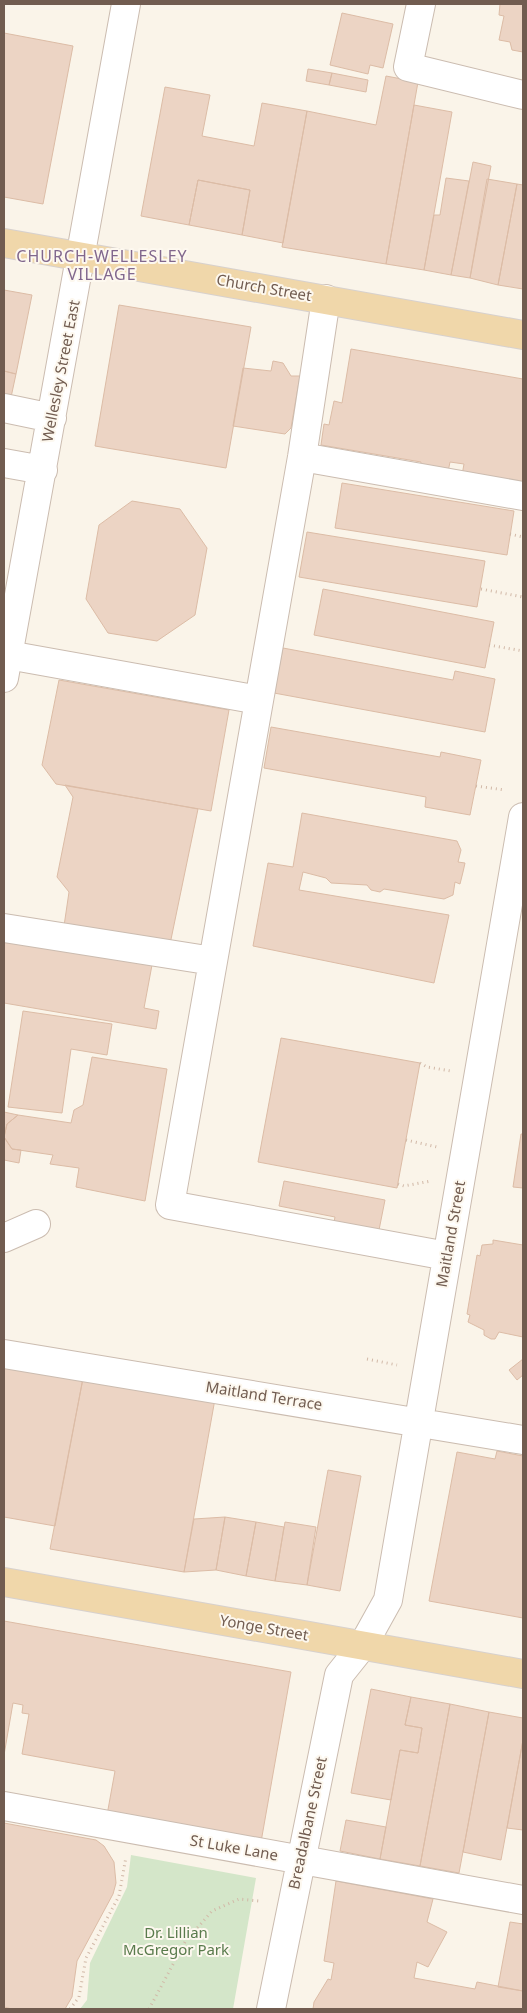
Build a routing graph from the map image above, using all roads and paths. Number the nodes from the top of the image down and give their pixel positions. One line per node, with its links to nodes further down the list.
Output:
1 (126, 4): 5 (street, Wellesley Street East)
2 (421, 4): 3 (street)
3 (523, 95)
4 (4, 243): 5 (main road, Church Street)
5 (81, 256): 6 (main road, Church Street); 9 (street, Wellesley Street East)
6 (326, 299): 7 (main road, Church Street); 10 (street)
7 (523, 335)
8 (4, 408): 9 (street)
9 (52, 418): 12 (street, Wellesley Street East)
10 (302, 457): 13 (street); 21 (street)
11 (4, 463): 12 (street)
12 (43, 470): 20 (street, Wellesley Street East)
13 (523, 496)
14 (510, 534): 15 (path)
15 (523, 537)
16 (481, 589): 17 (path)
17 (523, 597)
18 (489, 645): 19 (path)
19 (523, 651)
20 (6, 666): 21 (street)
21 (259, 700): 26 (street)
22 (476, 786): 23 (path)
23 (505, 790)
24 (523, 817): 35 (street, Maitland Street)
25 (4, 928): 26 (street)
26 (213, 960): 35 (street)
27 (420, 1063): 28 (path)
28 (452, 1071)
29 (406, 1140): 30 (path)
30 (438, 1147)
31 (431, 1180): 32 (path)
32 (398, 1184)
33 (36, 1224): 34 (street)
34 (4, 1238)
35 (447, 1256): 39 (street, Maitland Street)
36 (4, 1354): 39 (street, Maitland Terrace)
37 (367, 1359): 38 (path)
38 (397, 1365)
39 (418, 1421): 40 (street, Maitland Terrace); 42 (street, Maitland Street)
40 (523, 1440)
41 (4, 1582): 42 (main road, Yonge Street)
42 (363, 1645): 43 (main road, Yonge Street); 46 (street, Breadalbane Street)
43 (523, 1674)
44 (4, 1806): 45 (street, St Luke Lane)
45 (131, 1829): 46 (street, St Luke Lane); 49 (path)
46 (300, 1860): 47 (street, St Luke Lane); 51 (street, Breadalbane Street)
47 (523, 1900)
48 (259, 1901): 50 (path)
49 (70, 2009)
50 (149, 2009)
51 (272, 2009)

